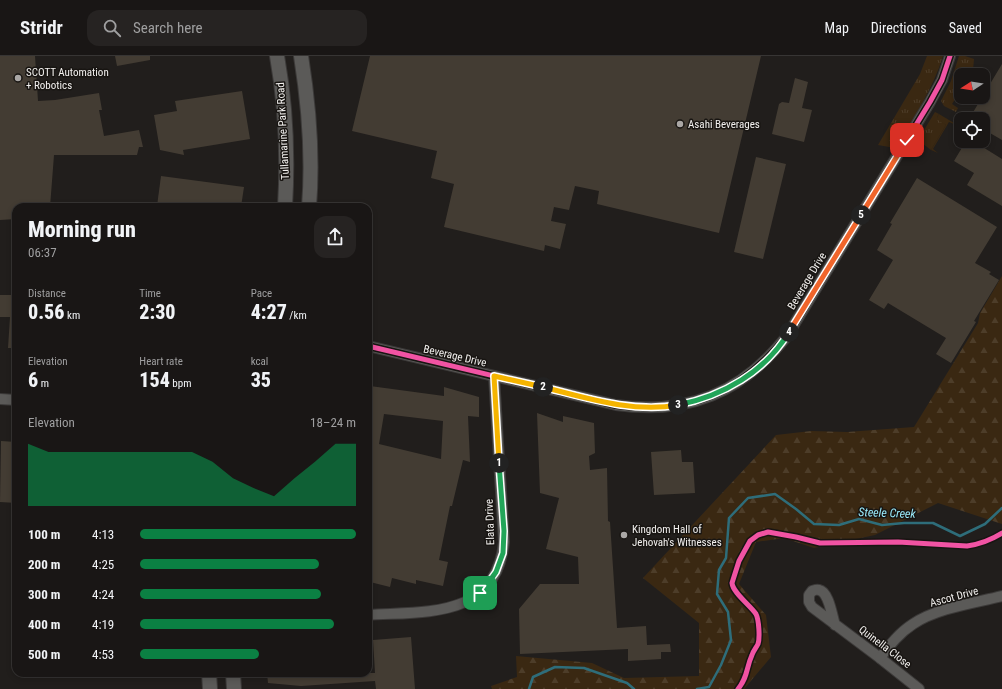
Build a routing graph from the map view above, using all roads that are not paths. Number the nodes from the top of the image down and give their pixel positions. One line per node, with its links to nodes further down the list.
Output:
1 (277, 56): 4 (street, Tullamarine Park Road)
2 (301, 56): 5 (street)
3 (950, 56): 7 (street, Beverage Drive)
4 (285, 203)
5 (309, 203)
6 (372, 347): 7 (street, Beverage Drive)
7 (494, 376): 11 (street, Elata Drive)
8 (0, 399): 9 (street)
9 (12, 400)
10 (1002, 596): 13 (street, Ascot Drive)
11 (372, 615)
12 (835, 625): 13 (street, Quinella Close)
13 (880, 658): 18 (street, Quinella Close)
14 (209, 677): 16 (street)
15 (233, 677): 17 (street)
16 (210, 689)
17 (234, 689)
18 (919, 689)

